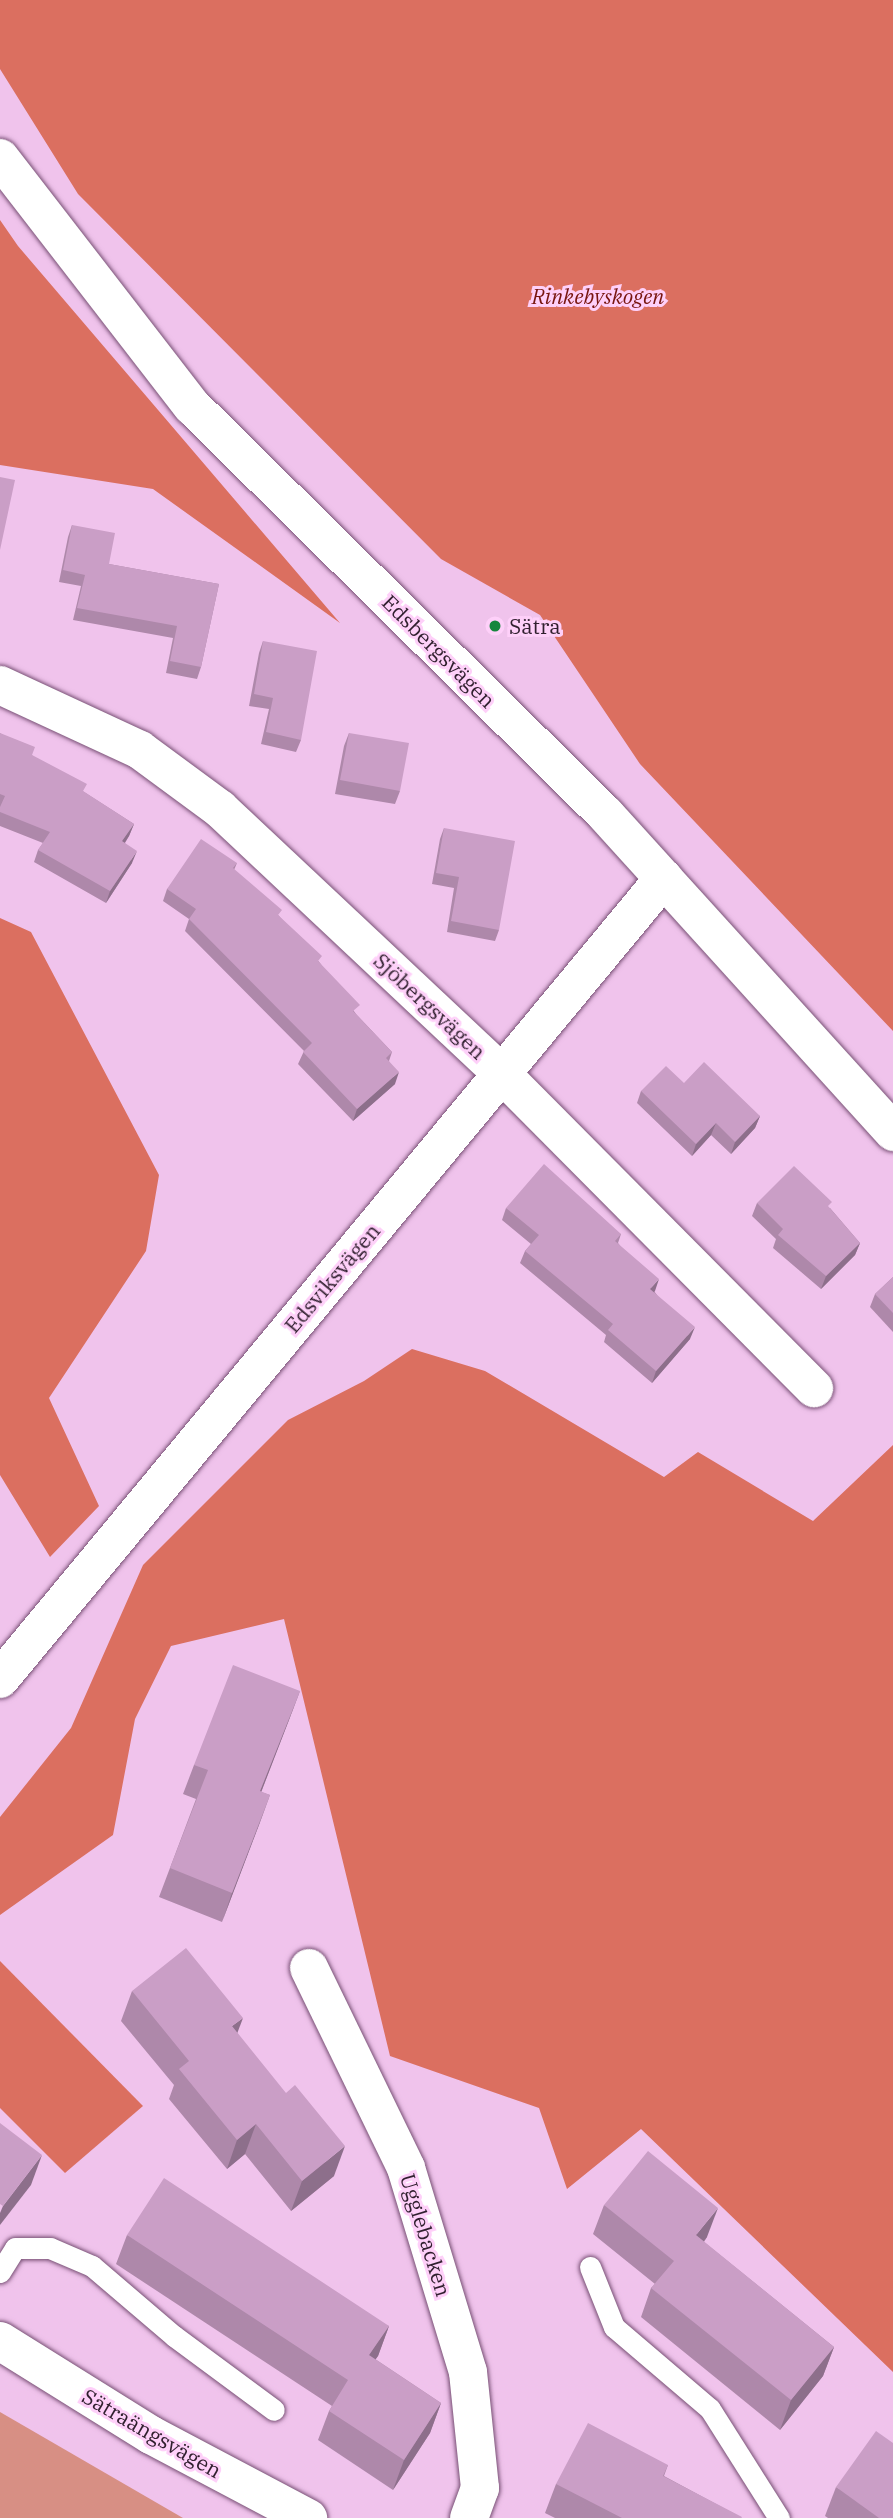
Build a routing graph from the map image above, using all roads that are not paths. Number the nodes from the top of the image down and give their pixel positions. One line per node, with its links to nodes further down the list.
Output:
1 (0, 158): 3 (street, Edsbergsvägen)
2 (0, 685): 4 (street, Sjöbergsvägen)
3 (664, 878): 4 (street, Edsviksvägen); 5 (street, Edsbergsvägen)
4 (502, 1074): 6 (street, Sjöbergsvägen); 7 (street, Edsviksvägen)
5 (893, 1132)
6 (814, 1388)
7 (0, 1679)
8 (309, 1968): 14 (street, Ugglebacken)
9 (590, 2267): 15 (lane)
10 (0, 2272): 12 (lane)
11 (0, 2341): 13 (street, Sätraängsvägen)
12 (274, 2410)
13 (308, 2518)
14 (469, 2518)
15 (779, 2518)

